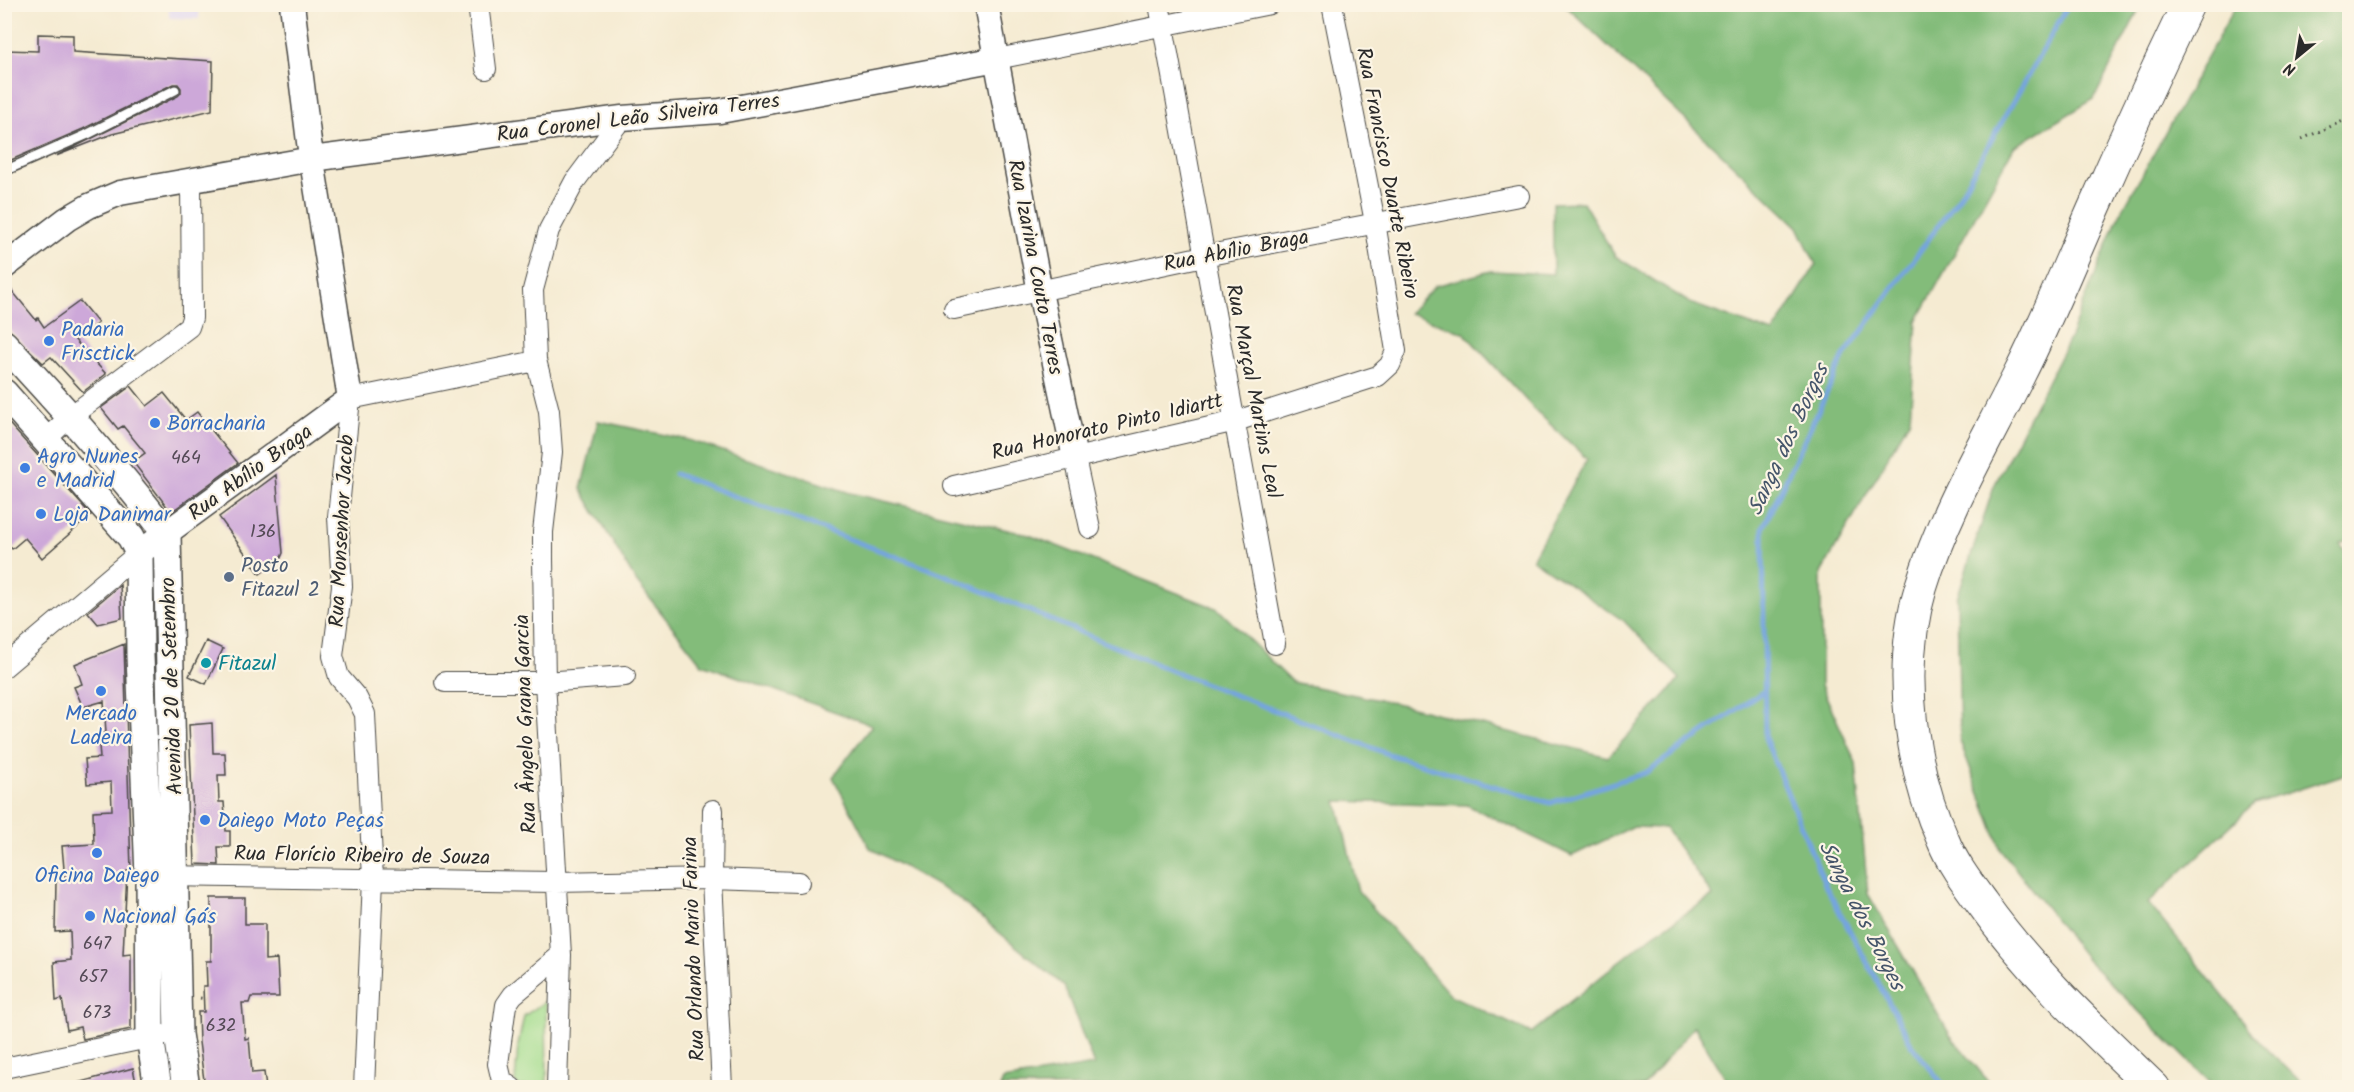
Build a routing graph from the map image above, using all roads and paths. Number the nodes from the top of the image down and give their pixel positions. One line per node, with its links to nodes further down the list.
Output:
1 (292, 4): 15 (street, Rua Monsenhor Jacob)
2 (478, 4): 10 (street)
3 (986, 4): 9 (street, Rua Izarina Couto Terres)
4 (1159, 4): 8 (street, Rua Marçal Martins Leal)
5 (1270, 4): 8 (street)
6 (1332, 4): 19 (street, Rua Francisco Duarte Ribeiro)
7 (2188, 4): 61 (highway)
8 (1164, 26): 9 (street); 20 (street, Rua Marçal Martins Leal)
9 (997, 59): 12 (street, Rua Coronel Leão Silveira Terres); 22 (street, Rua Izarina Couto Terres)
10 (486, 69)
11 (175, 90): 16 (lane)
12 (622, 118): 15 (street, Rua Coronel Leão Silveira Terres); 26 (street, Rua Ângelo Grana Garcia)
13 (2349, 118): 14 (path)
14 (2302, 139)
15 (312, 159): 17 (street, Rua Coronel Leão Silveira Terres); 28 (street, Rua Monsenhor Jacob)
16 (4, 171)
17 (191, 182): 21 (street, Rua Coronel Leão Silveira Terres); 29 (street)
18 (1519, 196): 19 (street, Rua Abílio Braga)
19 (1375, 222): 20 (street, Rua Abílio Braga); 25 (street, Rua Francisco Duarte Ribeiro)
20 (1204, 256): 22 (street, Rua Abílio Braga); 30 (street, Rua Marçal Martins Leal)
21 (4, 267)
22 (1040, 292): 23 (street, Rua Abílio Braga); 32 (street, Rua Izarina Couto Terres)
23 (954, 309)
24 (4, 344): 29 (main road)
25 (1396, 351): 30 (street, Rua Honorato Pinto Idiartt)
26 (536, 361): 28 (street, Rua Abílio Braga); 43 (street, Rua Ângelo Grana Garcia)
27 (4, 393): 31 (main road, Avenida 20 de Setembro)
28 (350, 399): 35 (street, Rua Abílio Braga); 47 (street, Rua Monsenhor Jacob)
29 (71, 416): 31 (street); 35 (main road)
30 (1236, 421): 32 (street, Rua Honorato Pinto Idiartt); 37 (street, Rua Marçal Martins Leal)
31 (46, 438): 36 (main road, Avenida 20 de Setembro)
32 (1075, 458): 33 (street, Rua Honorato Pinto Idiartt); 34 (street, Rua Izarina Couto Terres)
33 (954, 486)
34 (1090, 528)
35 (167, 534): 36 (street, Rua Abílio Braga); 38 (main road, Avenida 20 de Setembro)
36 (139, 553): 39 (main road, Avenida 20 de Setembro); 40 (street, Rua Abílio Braga)
37 (1275, 644)
38 (170, 652): 39 (main road); 46 (main road, Avenida 20 de Setembro)
39 (140, 656): 45 (main road, Avenida 20 de Setembro)
40 (4, 667)
41 (626, 676): 43 (street)
42 (446, 682): 43 (street)
43 (545, 682): 49 (street, Rua Ângelo Grana Garcia)
44 (713, 810): 48 (street, Rua Orlando Mario Farina)
45 (149, 876): 46 (street, Rua Florício Ribeiro de Souza); 53 (main road, Avenida 20 de Setembro)
46 (176, 876): 47 (street, Rua Florício Ribeiro de Souza); 52 (main road, Avenida 20 de Setembro)
47 (373, 879): 49 (street, Rua Florício Ribeiro de Souza); 57 (street, Rua Monsenhor Jacob)
48 (712, 879): 49 (street, Rua Florício Ribeiro de Souza); 50 (street, Rua Florício Ribeiro de Souza); 60 (street, Rua Orlando Mario Farina)
49 (556, 882): 51 (street, Rua Ângelo Grana Garcia)
50 (799, 882)
51 (561, 955): 58 (street); 59 (street, Rua Ângelo Grana Garcia)
52 (178, 1034): 53 (street); 56 (main road, Avenida 20 de Setembro)
53 (150, 1037): 54 (street); 55 (main road, Avenida 20 de Setembro)
54 (4, 1068)
55 (158, 1088)
56 (186, 1088)
57 (364, 1088)
58 (512, 1088)
59 (557, 1088)
60 (722, 1088)
61 (2154, 1088)

